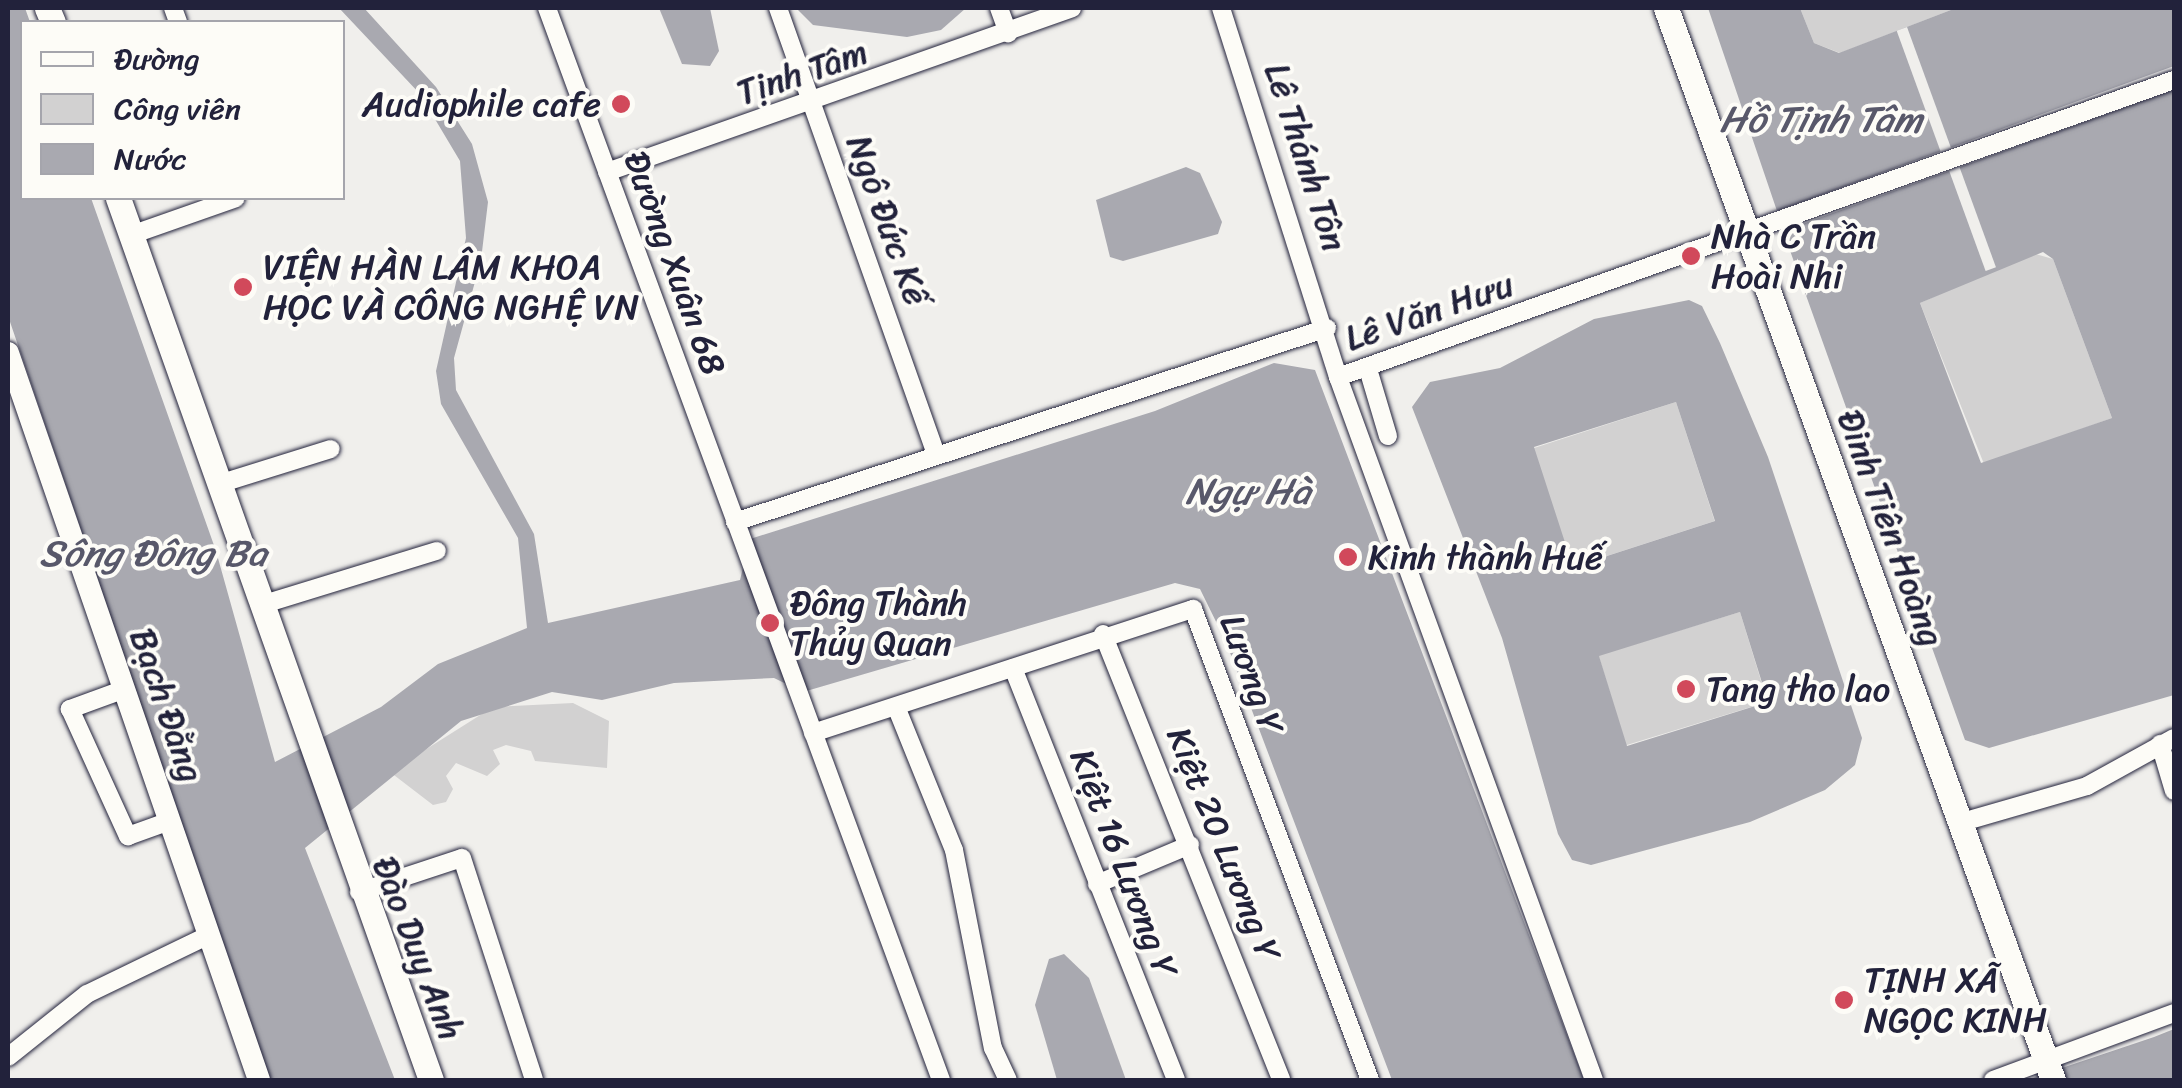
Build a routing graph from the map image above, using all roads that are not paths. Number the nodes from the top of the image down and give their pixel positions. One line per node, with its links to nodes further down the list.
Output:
1 (547, 8): 10 (street, Đường Xuân 68)
2 (778, 8): 9 (street, Ngô Đức Kế)
3 (999, 8): 7 (street)
4 (1072, 8): 7 (street, Tịnh Tâm)
5 (1221, 8): 15 (street, Lê Thánh Tôn)
6 (1666, 8): 13 (main road, Đinh Tiên Hoàng)
7 (1008, 33): 9 (street, Tịnh Tâm)
8 (2174, 80): 13 (street, Lê Văn Hưu)
9 (812, 104): 10 (street, Tịnh Tâm); 21 (street, Ngô Đức Kế)
10 (607, 172): 23 (street, Đường Xuân 68)
11 (119, 200): 14 (main road, Đào Duy Anh)
12 (230, 200): 14 (street)
13 (1747, 233): 17 (street, Lê Văn Hưu); 34 (main road, Đinh Tiên Hoàng)
14 (132, 235): 22 (main road, Đào Duy Anh)
15 (1327, 328): 18 (street, Lê Văn Hưu); 21 (street, Lê Văn Hưu)
16 (8, 354): 28 (street, Bạch Đằng)
17 (1368, 369): 18 (street, Lê Văn Hưu); 19 (street)
18 (1338, 377): 50 (street)
19 (1388, 436)
20 (332, 449): 22 (street)
21 (936, 453): 23 (street, Lê Văn Hưu)
22 (219, 484): 25 (main road, Đào Duy Anh)
23 (734, 522): 30 (street, Đường Xuân 68)
24 (437, 551): 25 (street)
25 (262, 605): 37 (main road, Đào Duy Anh)
26 (1103, 634): 27 (street, Lương Y); 35 (street, Kiệt 20 Lương Y); 49 (street, Lương Y)
27 (1013, 668): 29 (street, Lương Y); 36 (street, Kiệt 16 Lương Y)
28 (124, 688): 33 (street, Bạch Đằng); 33 (street)
29 (897, 709): 30 (street, Lương Y); 46 (street)
30 (812, 733): 45 (street)
31 (2167, 741): 32 (street); 34 (street)
32 (2174, 791)
33 (170, 821): 38 (street, Bạch Đằng)
34 (1960, 822): 41 (main road, Đinh Tiên Hoàng)
35 (1190, 844): 36 (street); 48 (street, Kiệt 20 Lương Y)
36 (1096, 884): 47 (street, Kiệt 16 Lương Y)
37 (359, 892): 43 (main road, Đào Duy Anh); 44 (street)
38 (209, 935): 40 (street); 42 (street, Bạch Đằng)
39 (2174, 1014): 41 (street)
40 (8, 1057)
41 (2049, 1072): 51 (street)
42 (259, 1080)
43 (430, 1080)
44 (534, 1080)
45 (941, 1080)
46 (1008, 1080)
47 (1176, 1080)
48 (1281, 1080)
49 (1370, 1080)
50 (1594, 1080)
51 (1993, 1080)

